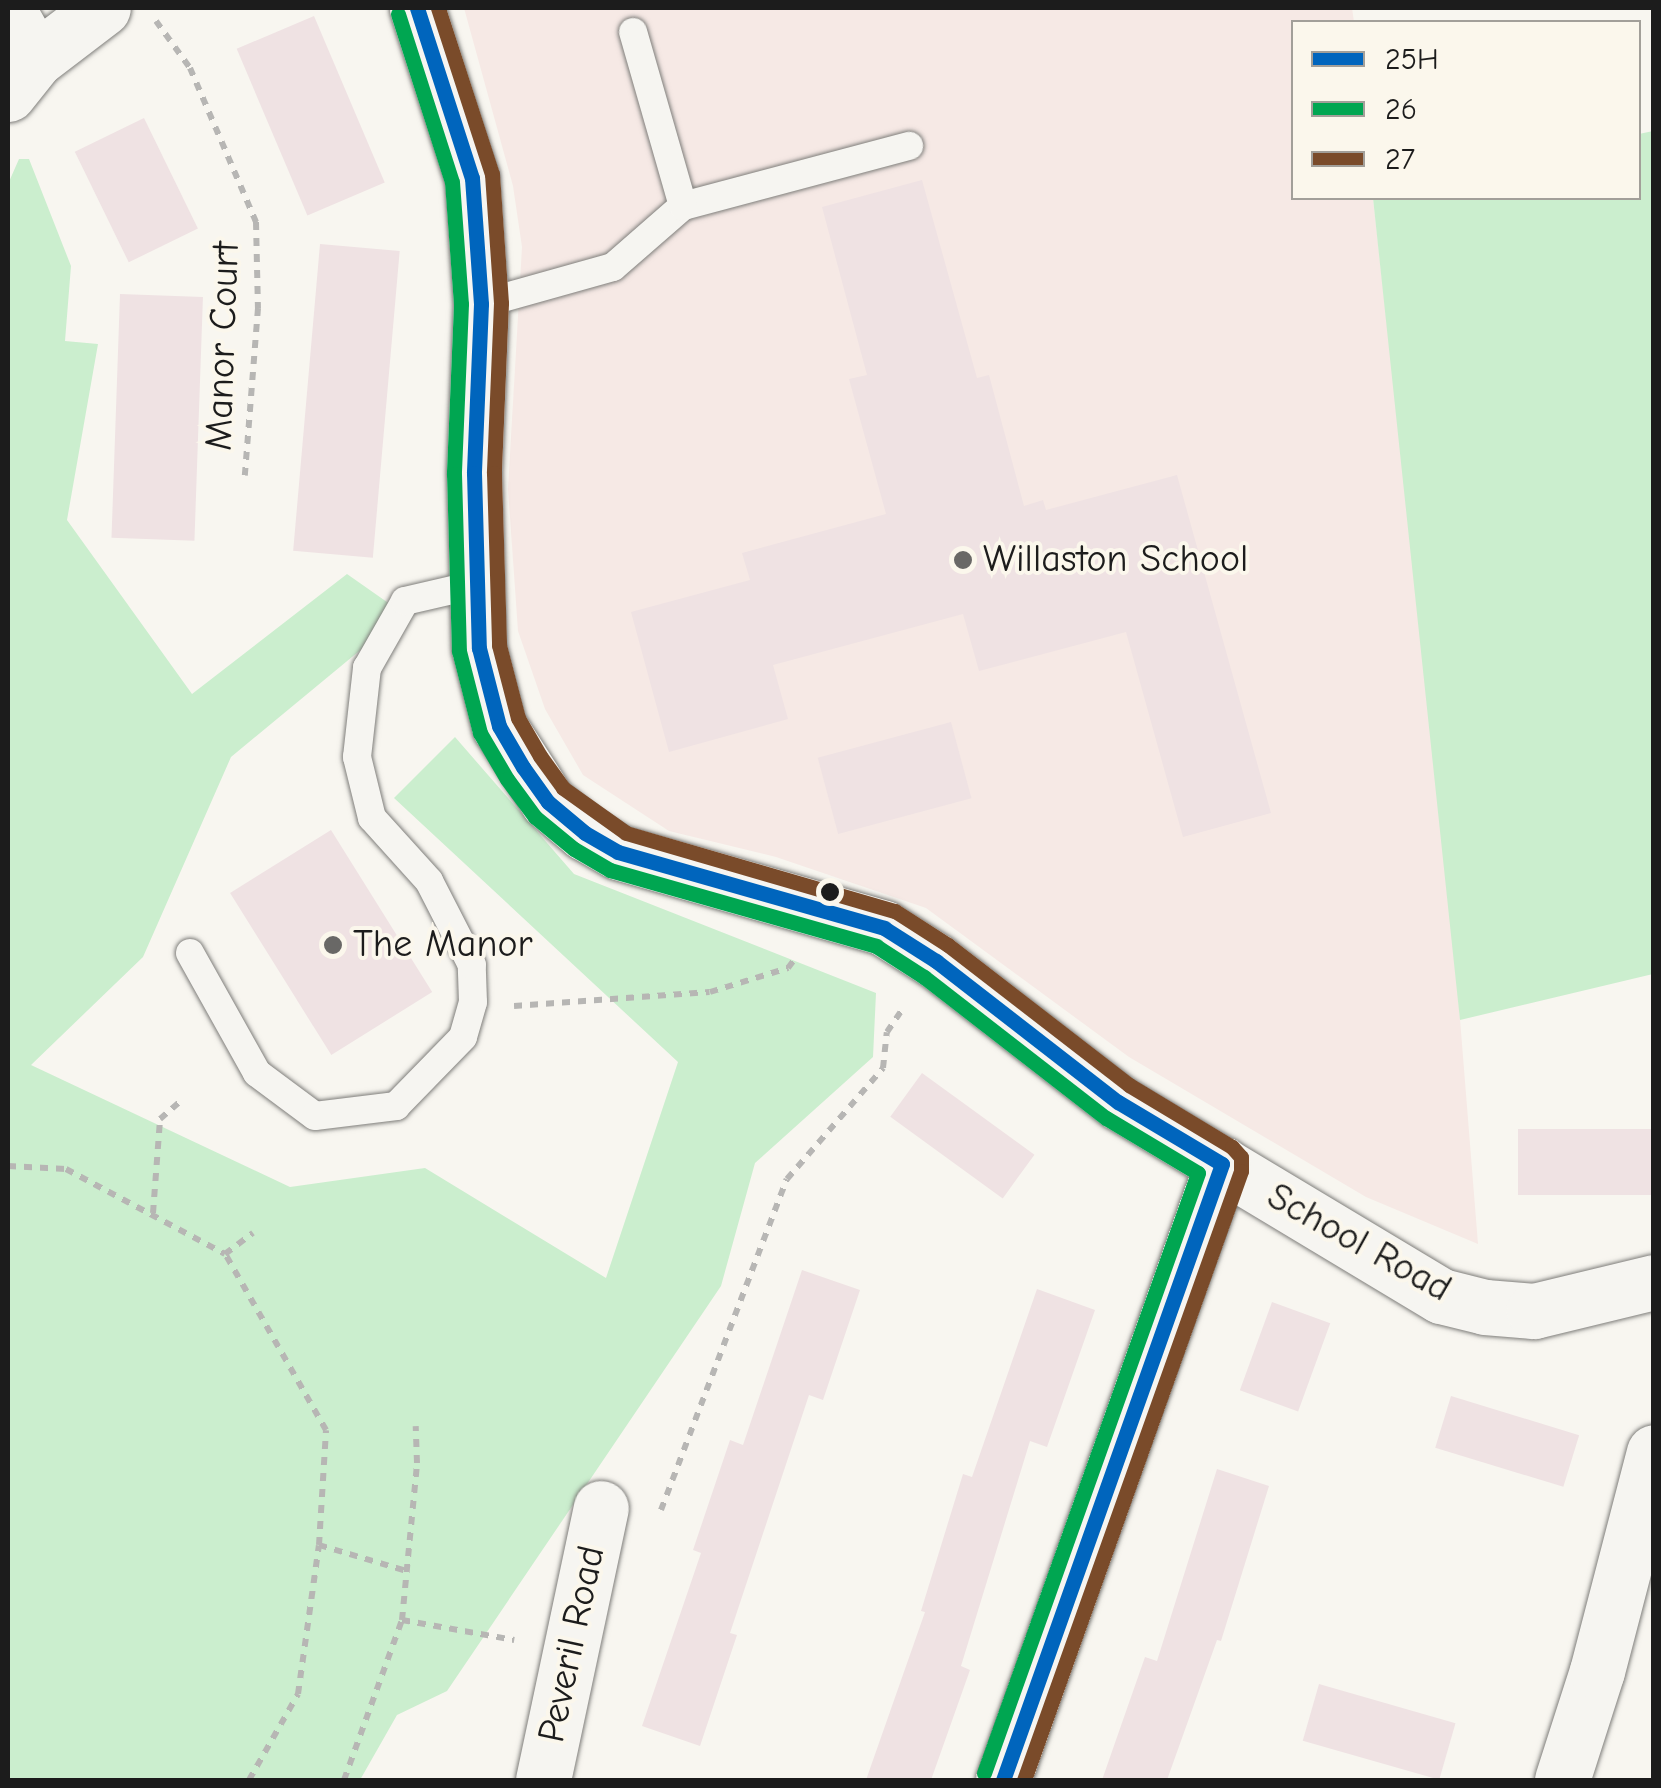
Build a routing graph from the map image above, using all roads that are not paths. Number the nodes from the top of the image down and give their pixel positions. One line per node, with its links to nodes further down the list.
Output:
1 (103, 8): 5 (street)
2 (417, 8): 8 (street, School Road)
3 (8, 10): 5 (street)
4 (633, 32): 7 (lane)
5 (22, 77)
6 (909, 146): 7 (lane)
7 (682, 206): 8 (lane)
8 (481, 304): 9 (street, School Road)
9 (478, 584): 10 (lane); 11 (street, School Road)
10 (190, 953)
11 (1222, 1164): 12 (street, School Road); 16 (street)
12 (1654, 1282)
13 (1654, 1452): 17 (street)
14 (601, 1508): 15 (street, Peveril Road)
15 (543, 1780)
16 (1003, 1780)
17 (1562, 1780)

